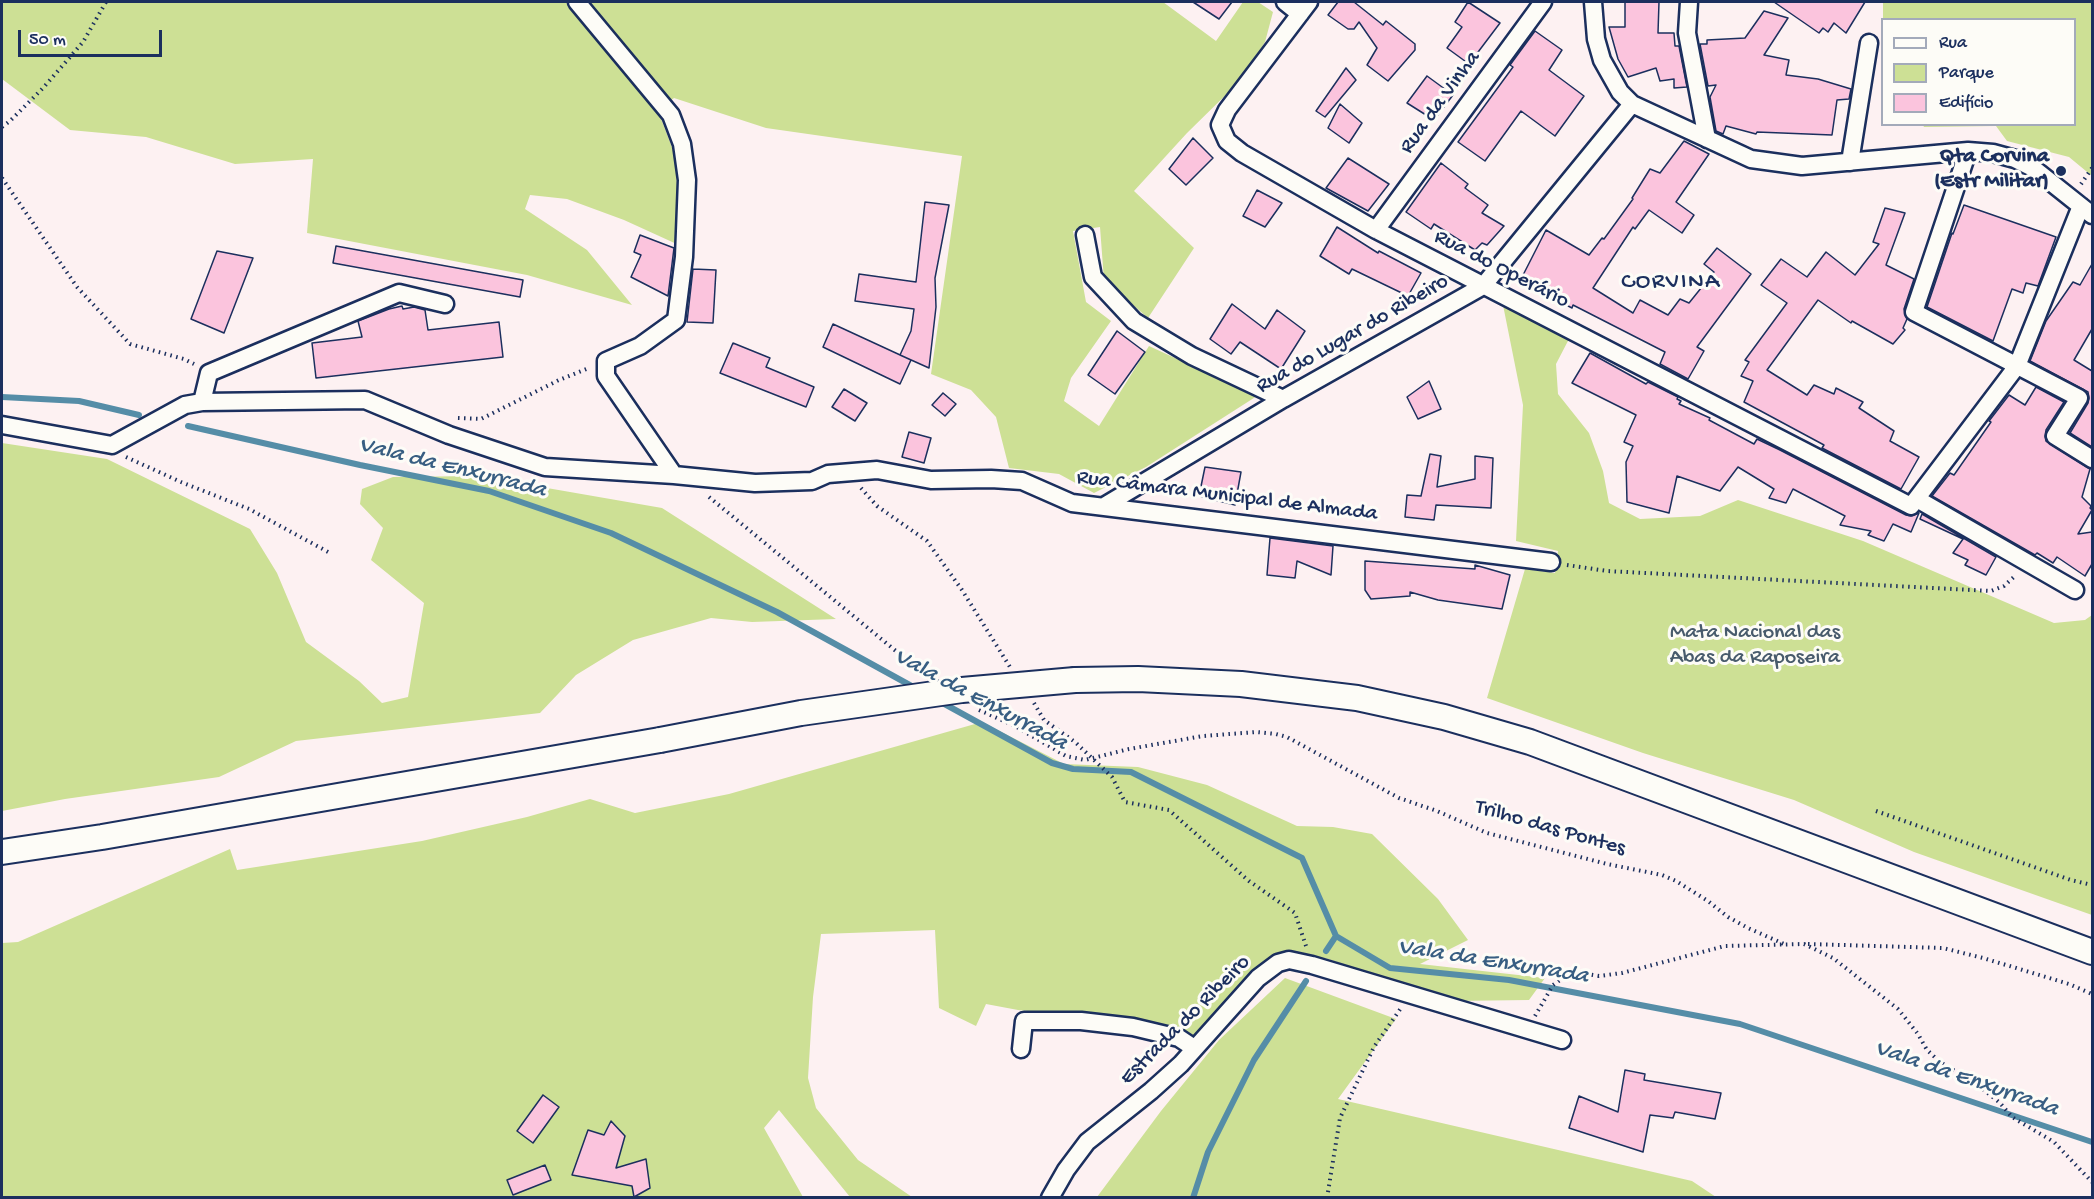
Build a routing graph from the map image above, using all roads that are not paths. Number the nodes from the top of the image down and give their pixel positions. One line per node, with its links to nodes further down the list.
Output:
1 (577, 2): 22 (street)
2 (1285, 2): 6 (street)
3 (1543, 2): 13 (street, Rua da Vinha)
4 (1593, 2): 8 (street)
5 (1689, 2): 9 (street)
6 (1305, 8): 13 (street, Rua do Operário)
7 (1869, 44): 11 (street)
8 (1632, 104): 9 (street); 15 (street, Rua do Lugar do Ribeiro)
9 (1707, 139): 11 (street)
10 (1968, 151): 11 (street); 12 (street); 17 (street)
11 (1850, 162)
12 (2087, 210): 17 (street)
13 (1376, 230): 15 (street, Rua do Operário)
14 (1085, 236): 18 (street)
15 (1484, 286): 18 (street, Rua do Lugar do Ribeiro); 23 (street, Rua do Operário)
16 (445, 304): 19 (street)
17 (2017, 366): 21 (street); 23 (street)
18 (1283, 399): 24 (street, Rua do Lugar do Ribeiro)
19 (202, 402): 20 (street, Rua Câmara Municipal de Almada); 22 (street, Rua Câmara Municipal de Almada)
20 (2, 425)
21 (2092, 459)
22 (674, 475): 24 (street, Rua Câmara Municipal de Almada)
23 (1914, 503): 26 (street, Rua do Operário)
24 (1104, 506): 25 (street, Rua Câmara Municipal de Almada)
25 (1551, 562)
26 (2075, 590)
27 (2, 852): 28 (main road, bridge)
28 (2092, 952)
29 (1562, 1040): 30 (street, Estrada do Ribeiro)
30 (1194, 1048): 31 (street); 32 (street, Estrada do Ribeiro)
31 (1021, 1049)
32 (1050, 1197)

